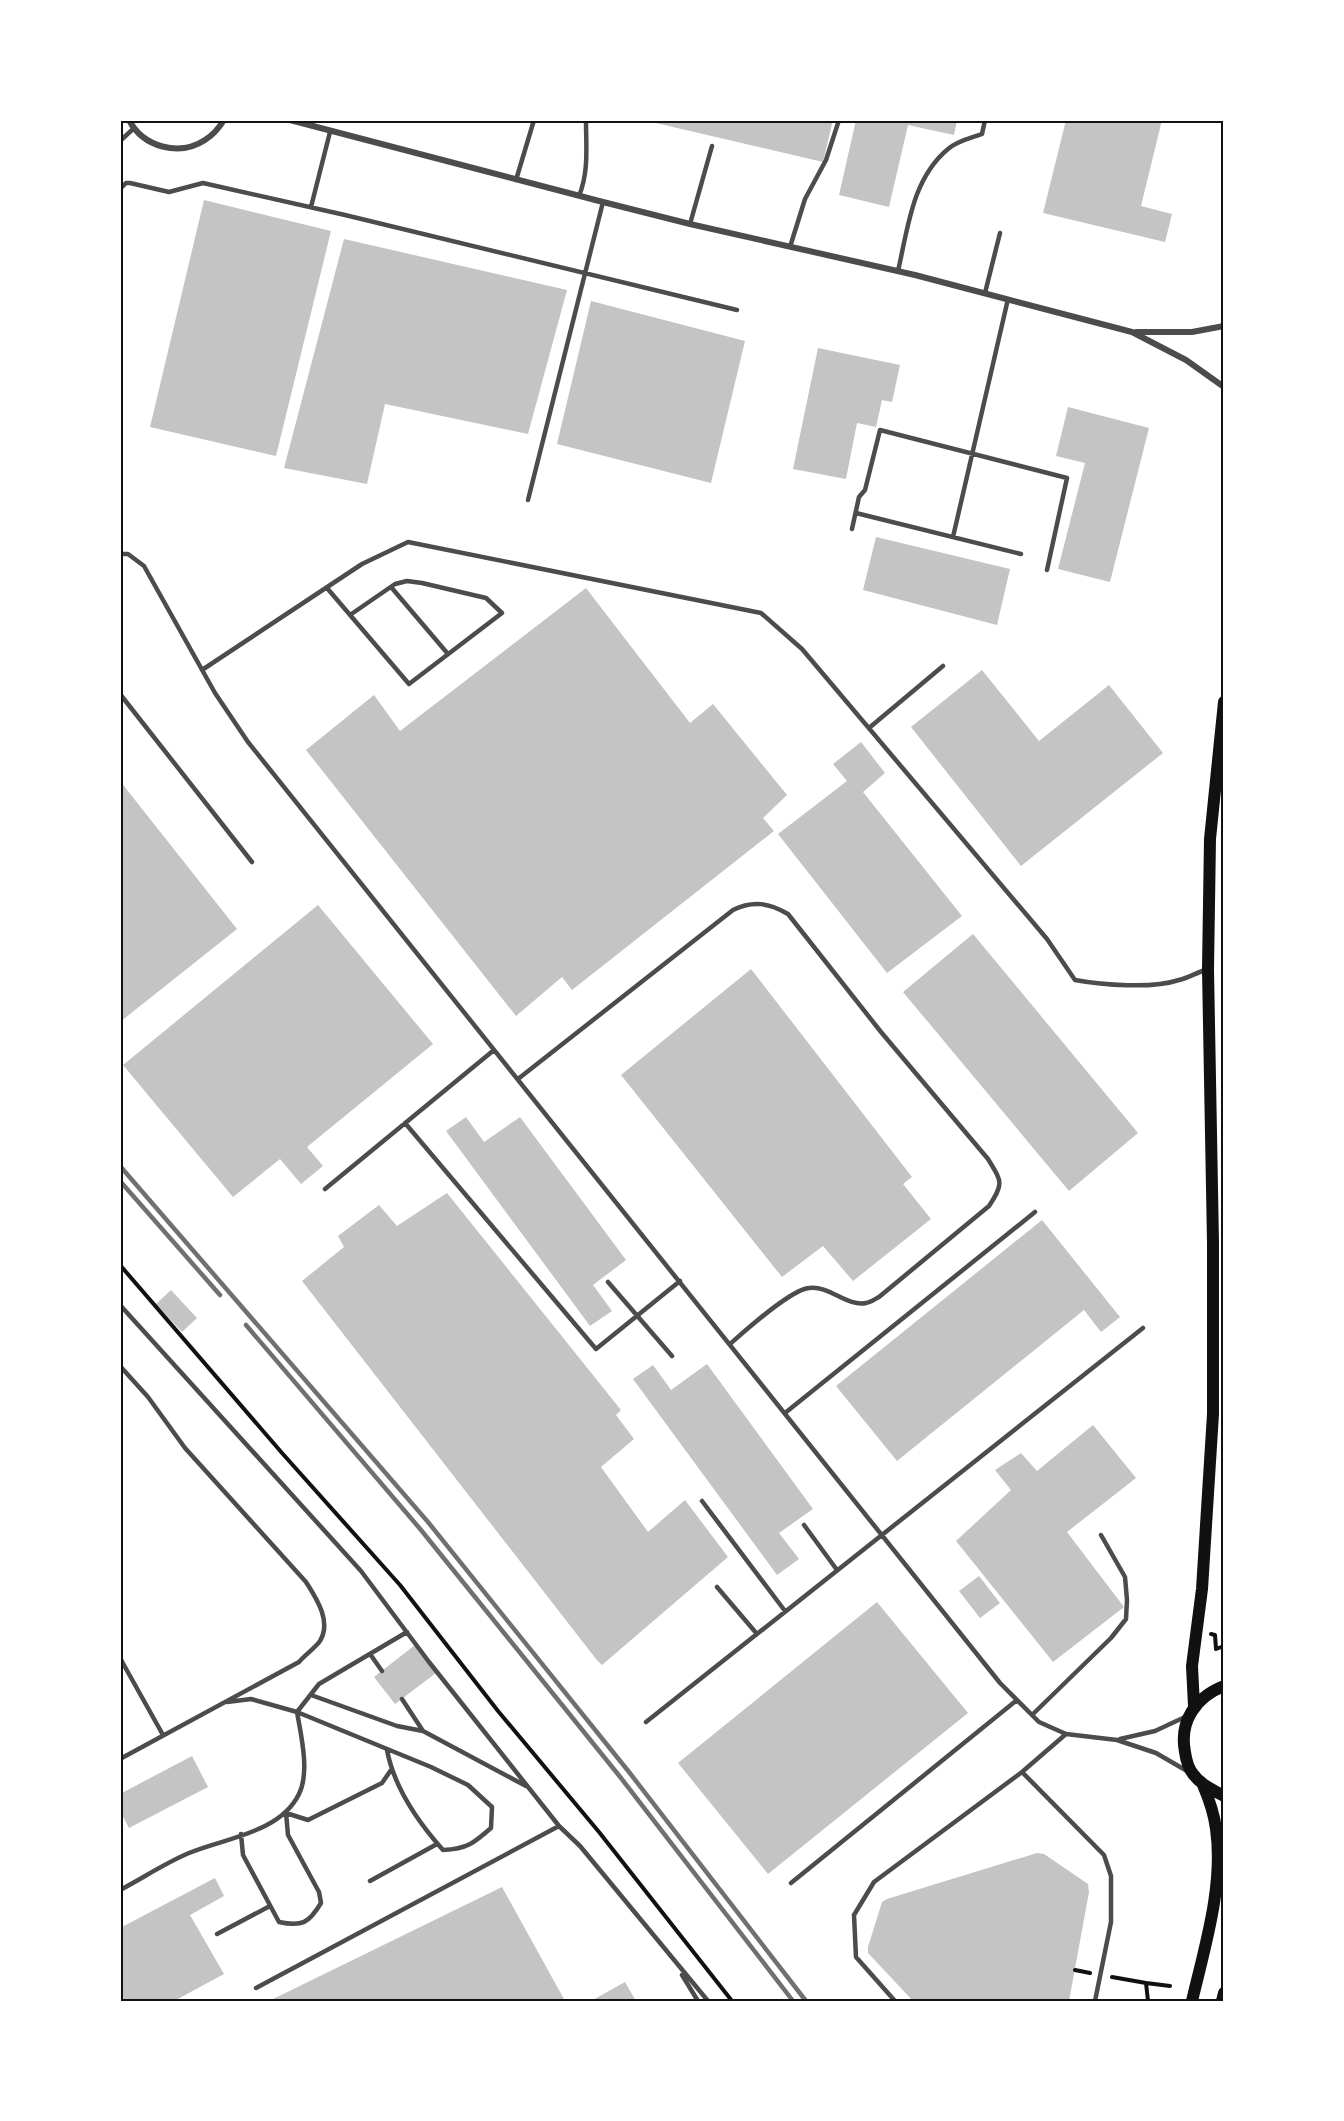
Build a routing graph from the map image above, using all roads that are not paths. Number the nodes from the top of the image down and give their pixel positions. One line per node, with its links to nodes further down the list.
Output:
1 (129, 120): 8 (street)
2 (224, 120): 8 (street)
3 (290, 120): 9 (street)
4 (534, 120): 12 (lane)
5 (586, 120): 14 (lane)
6 (839, 120): 19 (lane)
7 (985, 120): 20 (lane)
8 (133, 129): 10 (lane)
9 (330, 132): 12 (street); 16 (lane)
10 (120, 141)
11 (712, 146): 17 (lane)
12 (516, 180): 14 (street)
13 (120, 189): 16 (lane)
14 (579, 196): 15 (street)
15 (603, 202): 17 (street); 21 (lane)
16 (311, 207): 21 (lane)
17 (690, 224): 19 (street)
18 (1000, 232): 22 (lane)
19 (790, 247): 20 (street)
20 (898, 271): 22 (street)
21 (584, 273): 24 (lane); 29 (lane)
22 (985, 293): 23 (street)
23 (1008, 299): 26 (street); 28 (lane)
24 (737, 310)
25 (1224, 326): 26 (street)
26 (1132, 332): 27 (street)
27 (1224, 387)
28 (971, 454): 30 (lane); 32 (lane); 35 (lane)
29 (528, 500)
30 (856, 513): 31 (lane); 32 (lane)
31 (852, 529)
32 (953, 537): 34 (lane)
33 (120, 554): 41 (lane)
34 (1021, 554)
35 (1047, 570)
36 (391, 587): 38 (lane); 39 (lane); 39 (lane)
37 (327, 588): 38 (lane); 41 (lane); 44 (lane)
38 (350, 615): 39 (lane)
39 (448, 654)
40 (943, 666): 44 (lane)
41 (202, 670): 47 (lane)
42 (120, 694): 45 (lane)
43 (1224, 702): 46 (main road)
44 (869, 728): 46 (lane)
45 (252, 862)
46 (1208, 969): 78 (main road)
47 (494, 1050): 48 (lane); 49 (lane)
48 (518, 1079): 52 (lane); 57 (lane)
49 (405, 1123): 50 (lane); 55 (lane)
50 (325, 1189)
51 (1035, 1212): 60 (lane)
52 (680, 1281): 55 (lane); 57 (lane)
53 (608, 1282): 55 (lane)
54 (120, 1305): 68 (lane)
55 (638, 1315): 58 (lane)
56 (1143, 1328): 63 (lane)
57 (730, 1344): 60 (lane)
58 (672, 1356)
59 (120, 1366): 77 (lane)
60 (785, 1413): 63 (lane)
61 (702, 1501): 67 (lane)
62 (804, 1525): 65 (lane)
63 (882, 1534): 65 (lane); 76 (lane)
64 (1101, 1535): 80 (lane)
65 (837, 1570): 67 (lane)
66 (717, 1587): 69 (lane)
67 (785, 1611): 69 (lane)
68 (407, 1632): 70 (lane); 92 (lane)
69 (756, 1634): 81 (lane)
70 (370, 1654): 72 (lane); 74 (lane)
71 (120, 1658): 84 (lane)
72 (382, 1671)
73 (1224, 1686): 78 (main road)
74 (311, 1695): 79 (lane); 82 (lane)
75 (402, 1699): 82 (lane)
76 (1017, 1700): 80 (lane); 99 (lane)
77 (224, 1702): 79 (lane); 84 (lane)
78 (1192, 1710): 85 (lane); 90 (main road)
79 (297, 1712): 86 (lane); 94 (lane)
80 (1032, 1715): 83 (lane)
81 (646, 1722)
82 (423, 1731): 92 (lane)
83 (1066, 1734): 85 (lane); 89 (lane)
84 (163, 1735): 87 (lane)
85 (1117, 1740): 90 (lane)
86 (387, 1750): 88 (lane); 97 (lane)
87 (120, 1758)
88 (391, 1770): 94 (lane); 97 (lane)
89 (1022, 1772): 108 (lane); 109 (lane)
90 (1192, 1774): 91 (main road)
91 (1203, 1785): 93 (main road); 110 (main road)
92 (528, 1787): 95 (lane)
93 (1224, 1796)
94 (286, 1813): 96 (lane); 101 (lane)
95 (559, 1826): 103 (lane); 104 (lane)
96 (242, 1834): 100 (lane); 101 (lane)
97 (437, 1844): 98 (lane)
98 (370, 1881)
99 (791, 1883)
100 (120, 1890)
101 (270, 1906): 102 (lane)
102 (217, 1934)
103 (676, 1964): 106 (lane); 107 (lane)
104 (256, 1988)
105 (1224, 1993): 111 (main road)
106 (698, 2001)
107 (708, 2001)
108 (895, 2001)
109 (1095, 2001)
110 (1192, 2001)
111 (1222, 2001)

